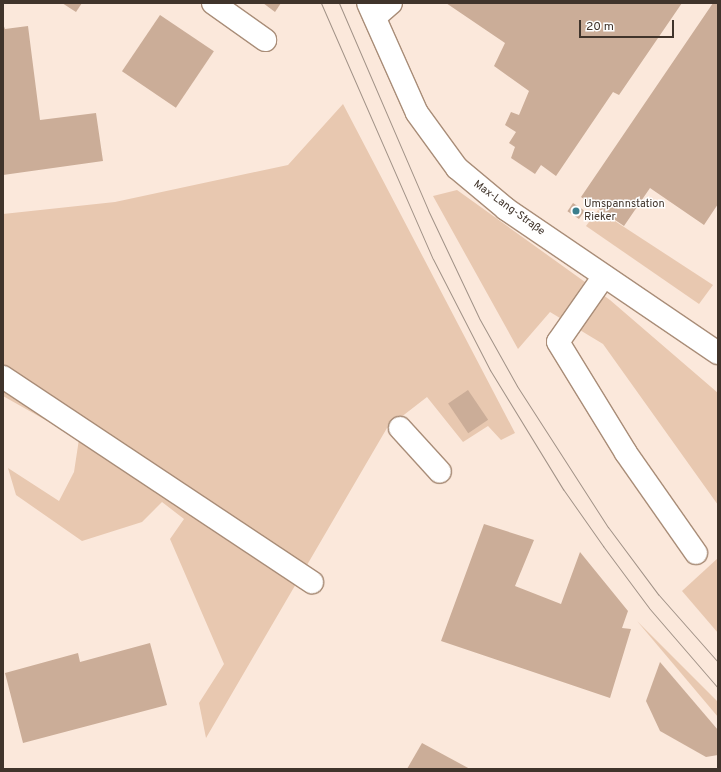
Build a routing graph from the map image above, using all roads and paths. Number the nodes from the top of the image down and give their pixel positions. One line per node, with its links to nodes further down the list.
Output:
1 (213, 3): 4 (main road)
2 (391, 3): 3 (main road)
3 (371, 10): 5 (main road, Max-Lang-Straße)
4 (265, 40)
5 (604, 276): 6 (main road, Max-Lang-Straße); 10 (main road)
6 (718, 353)
7 (3, 377): 11 (main road)
8 (400, 428): 9 (main road)
9 (440, 472)
10 (696, 553)
11 (312, 582)

